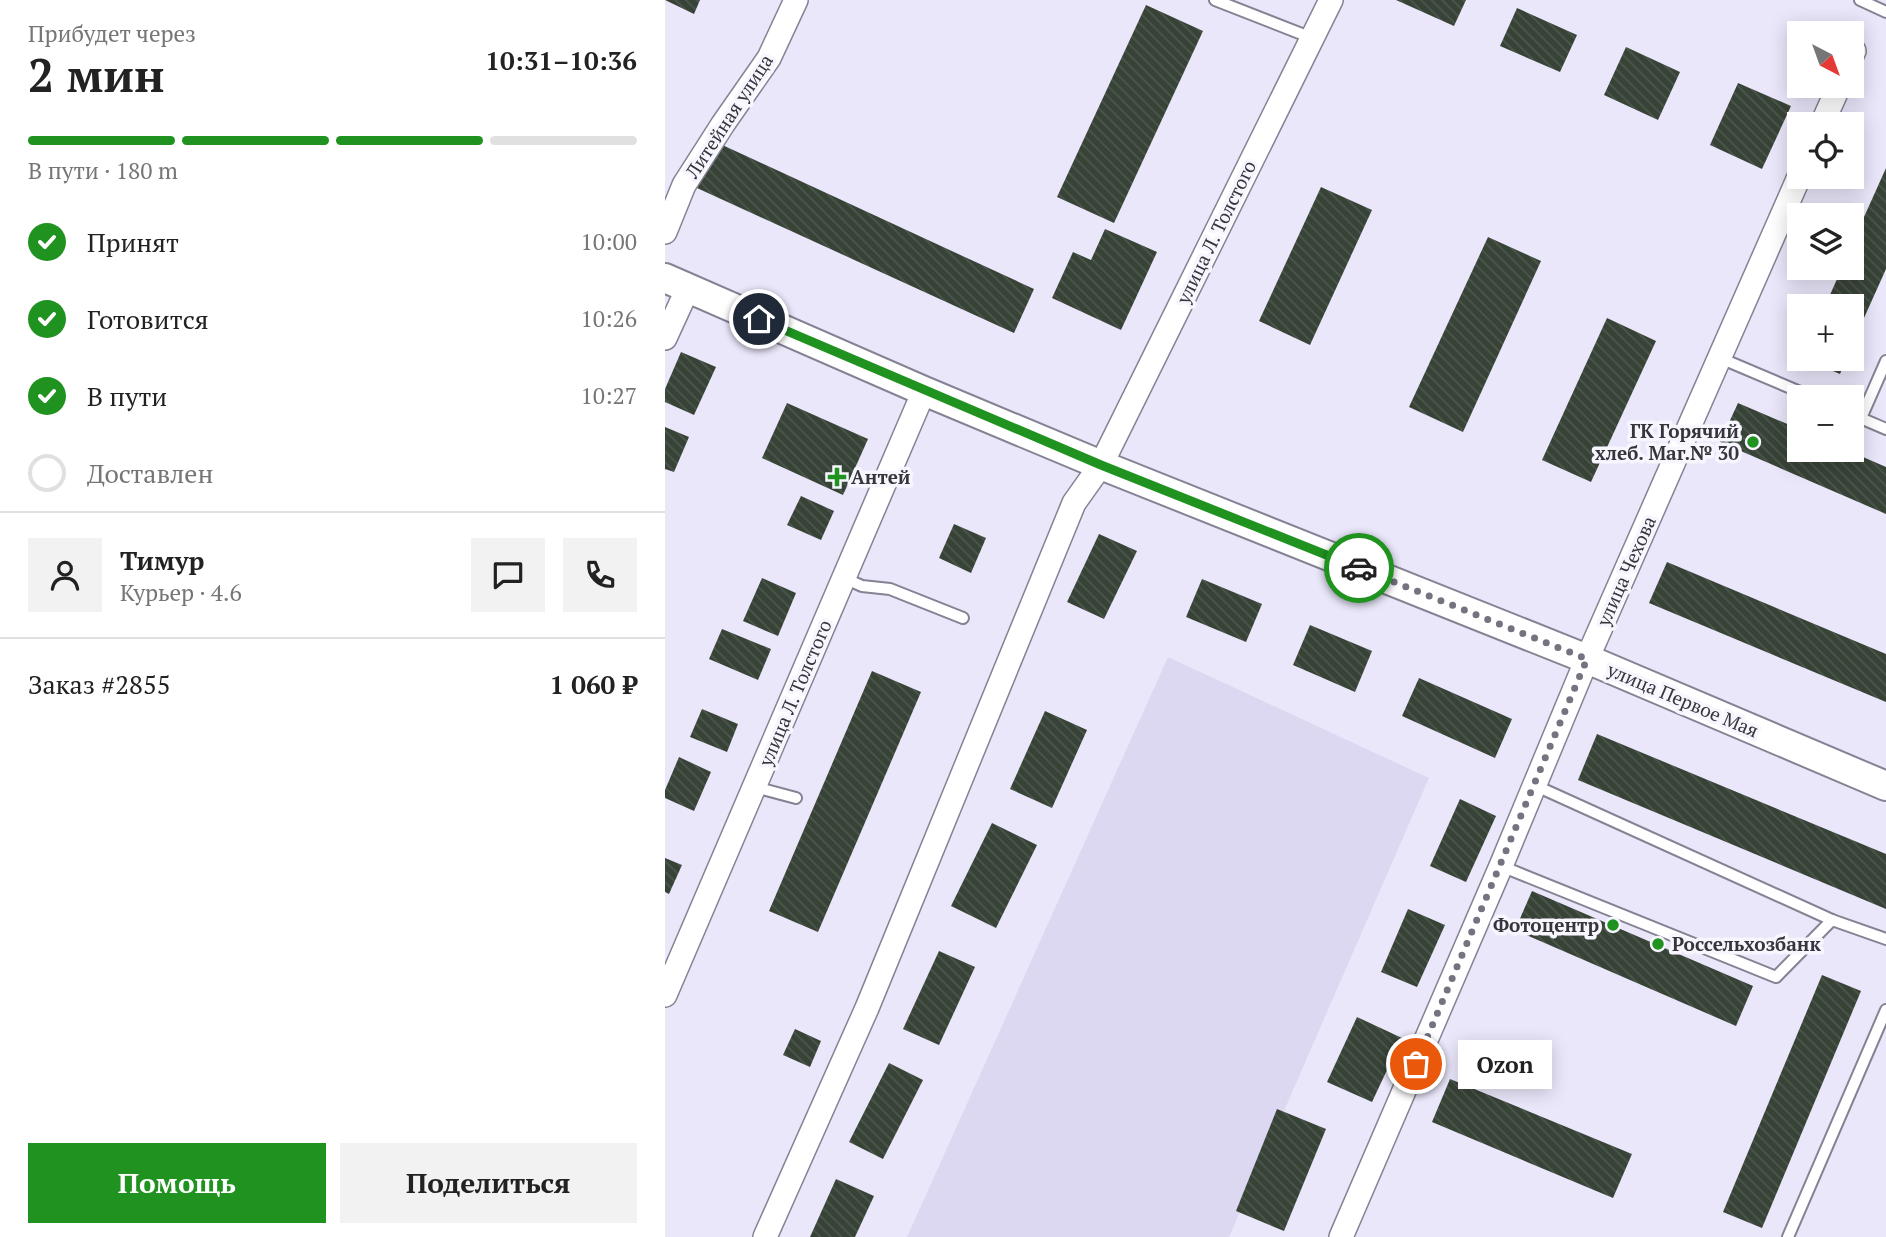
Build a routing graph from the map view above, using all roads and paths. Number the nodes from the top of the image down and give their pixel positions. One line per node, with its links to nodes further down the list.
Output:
1 (796, 0): 8 (street, Литейная улица)
2 (1215, 0): 6 (lane)
3 (1331, 0): 6 (street, улица Л. Толстого)
4 (1860, 0): 5 (lane)
5 (1886, 12)
6 (1312, 38): 18 (street, улица Л. Толстого)
7 (1794, 189): 11 (street, улица Чехова)
8 (665, 232)
9 (676, 283): 10 (street); 14 (street, улица Первое Мая)
10 (665, 338)
11 (1720, 358): 13 (lane); 21 (street, улица Чехова)
12 (1886, 361): 15 (lane)
13 (1787, 386)
14 (924, 391): 18 (street, улица Первое Мая); 19 (street, улица Л. Толстого)
15 (1864, 401)
16 (1864, 419): 17 (lane)
17 (1886, 429)
18 (1101, 465): 21 (street, улица Первое Мая); 31 (street, улица Л. Толстого)
19 (844, 578): 20 (lane); 24 (street, улица Л. Толстого)
20 (963, 618)
21 (1587, 659): 22 (street, улица Чехова); 23 (street, улица Первое Мая)
22 (1534, 785): 26 (street, улица Чехова); 27 (lane)
23 (1886, 786)
24 (755, 787): 25 (lane); 29 (street, улица Л. Толстого)
25 (796, 798)
26 (1501, 866): 27 (lane); 32 (street, улица Чехова)
27 (1832, 920): 28 (lane)
28 (1886, 939)
29 (665, 995)
30 (1886, 1010): 33 (lane)
31 (765, 1237)
32 (1341, 1237)
33 (1788, 1237)

